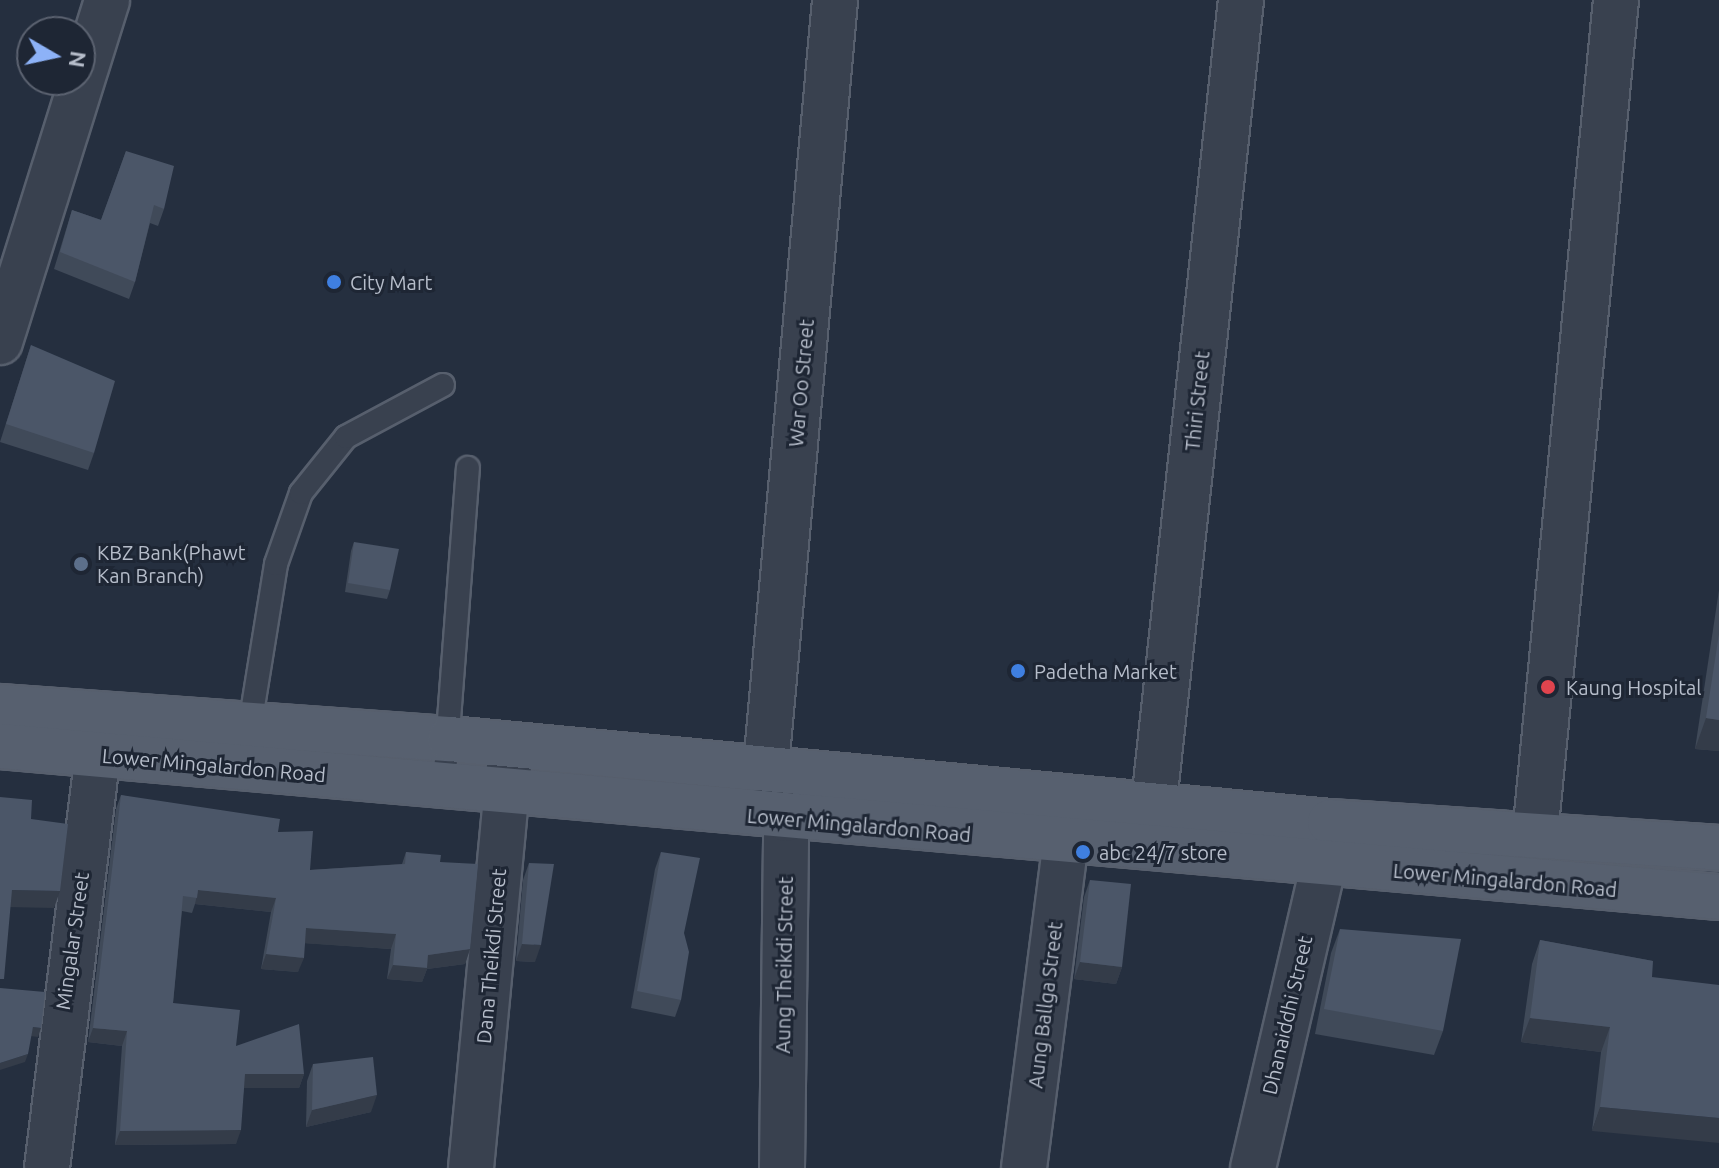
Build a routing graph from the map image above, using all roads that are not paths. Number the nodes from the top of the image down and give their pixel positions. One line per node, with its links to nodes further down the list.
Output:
1 (107, 0): 5 (street)
2 (835, 0): 14 (street, War Oo Street)
3 (1241, 0): 17 (street, Thiri Street)
4 (1616, 0): 19 (street)
5 (0, 342)
6 (443, 385): 13 (lane)
7 (468, 468): 10 (lane)
8 (0, 707): 9 (main road, Lower Mingalardon Road)
9 (100, 734): 12 (main road, Lower Mingalardon Road); 13 (main road, Lower Mingalardon Road); 24 (street, Mingalar Street)
10 (450, 739): 11 (main road, Lower Mingalardon Road); 13 (main road, Lower Mingalardon Road); 15 (lane)
11 (511, 745): 14 (main road, Lower Mingalardon Road); 16 (street, Dana Theikdi Street)
12 (0, 746)
13 (247, 746): 15 (main road, Lower Mingalardon Road)
14 (766, 766): 17 (main road, Lower Mingalardon Road); 18 (street, Aung Theikdi Street)
15 (444, 786): 16 (main road, Lower Mingalardon Road)
16 (506, 791): 18 (main road, Lower Mingalardon Road); 25 (street, Dana Theikdi Street)
17 (1154, 802): 19 (main road, Lower Mingalardon Road)
18 (786, 819): 20 (main road, Lower Mingalardon Road); 26 (street, Aung Theikdi Street)
19 (1535, 835): 21 (main road, Lower Mingalardon Road)
20 (1066, 842): 22 (main road, Lower Mingalardon Road); 27 (street, Aung Ballga Street)
21 (1719, 848)
22 (1324, 863): 23 (main road, Lower Mingalardon Road); 28 (street, Dhanaiddhi Street)
23 (1719, 897)
24 (47, 1168)
25 (471, 1168)
26 (782, 1168)
27 (1024, 1168)
28 (1253, 1168)

